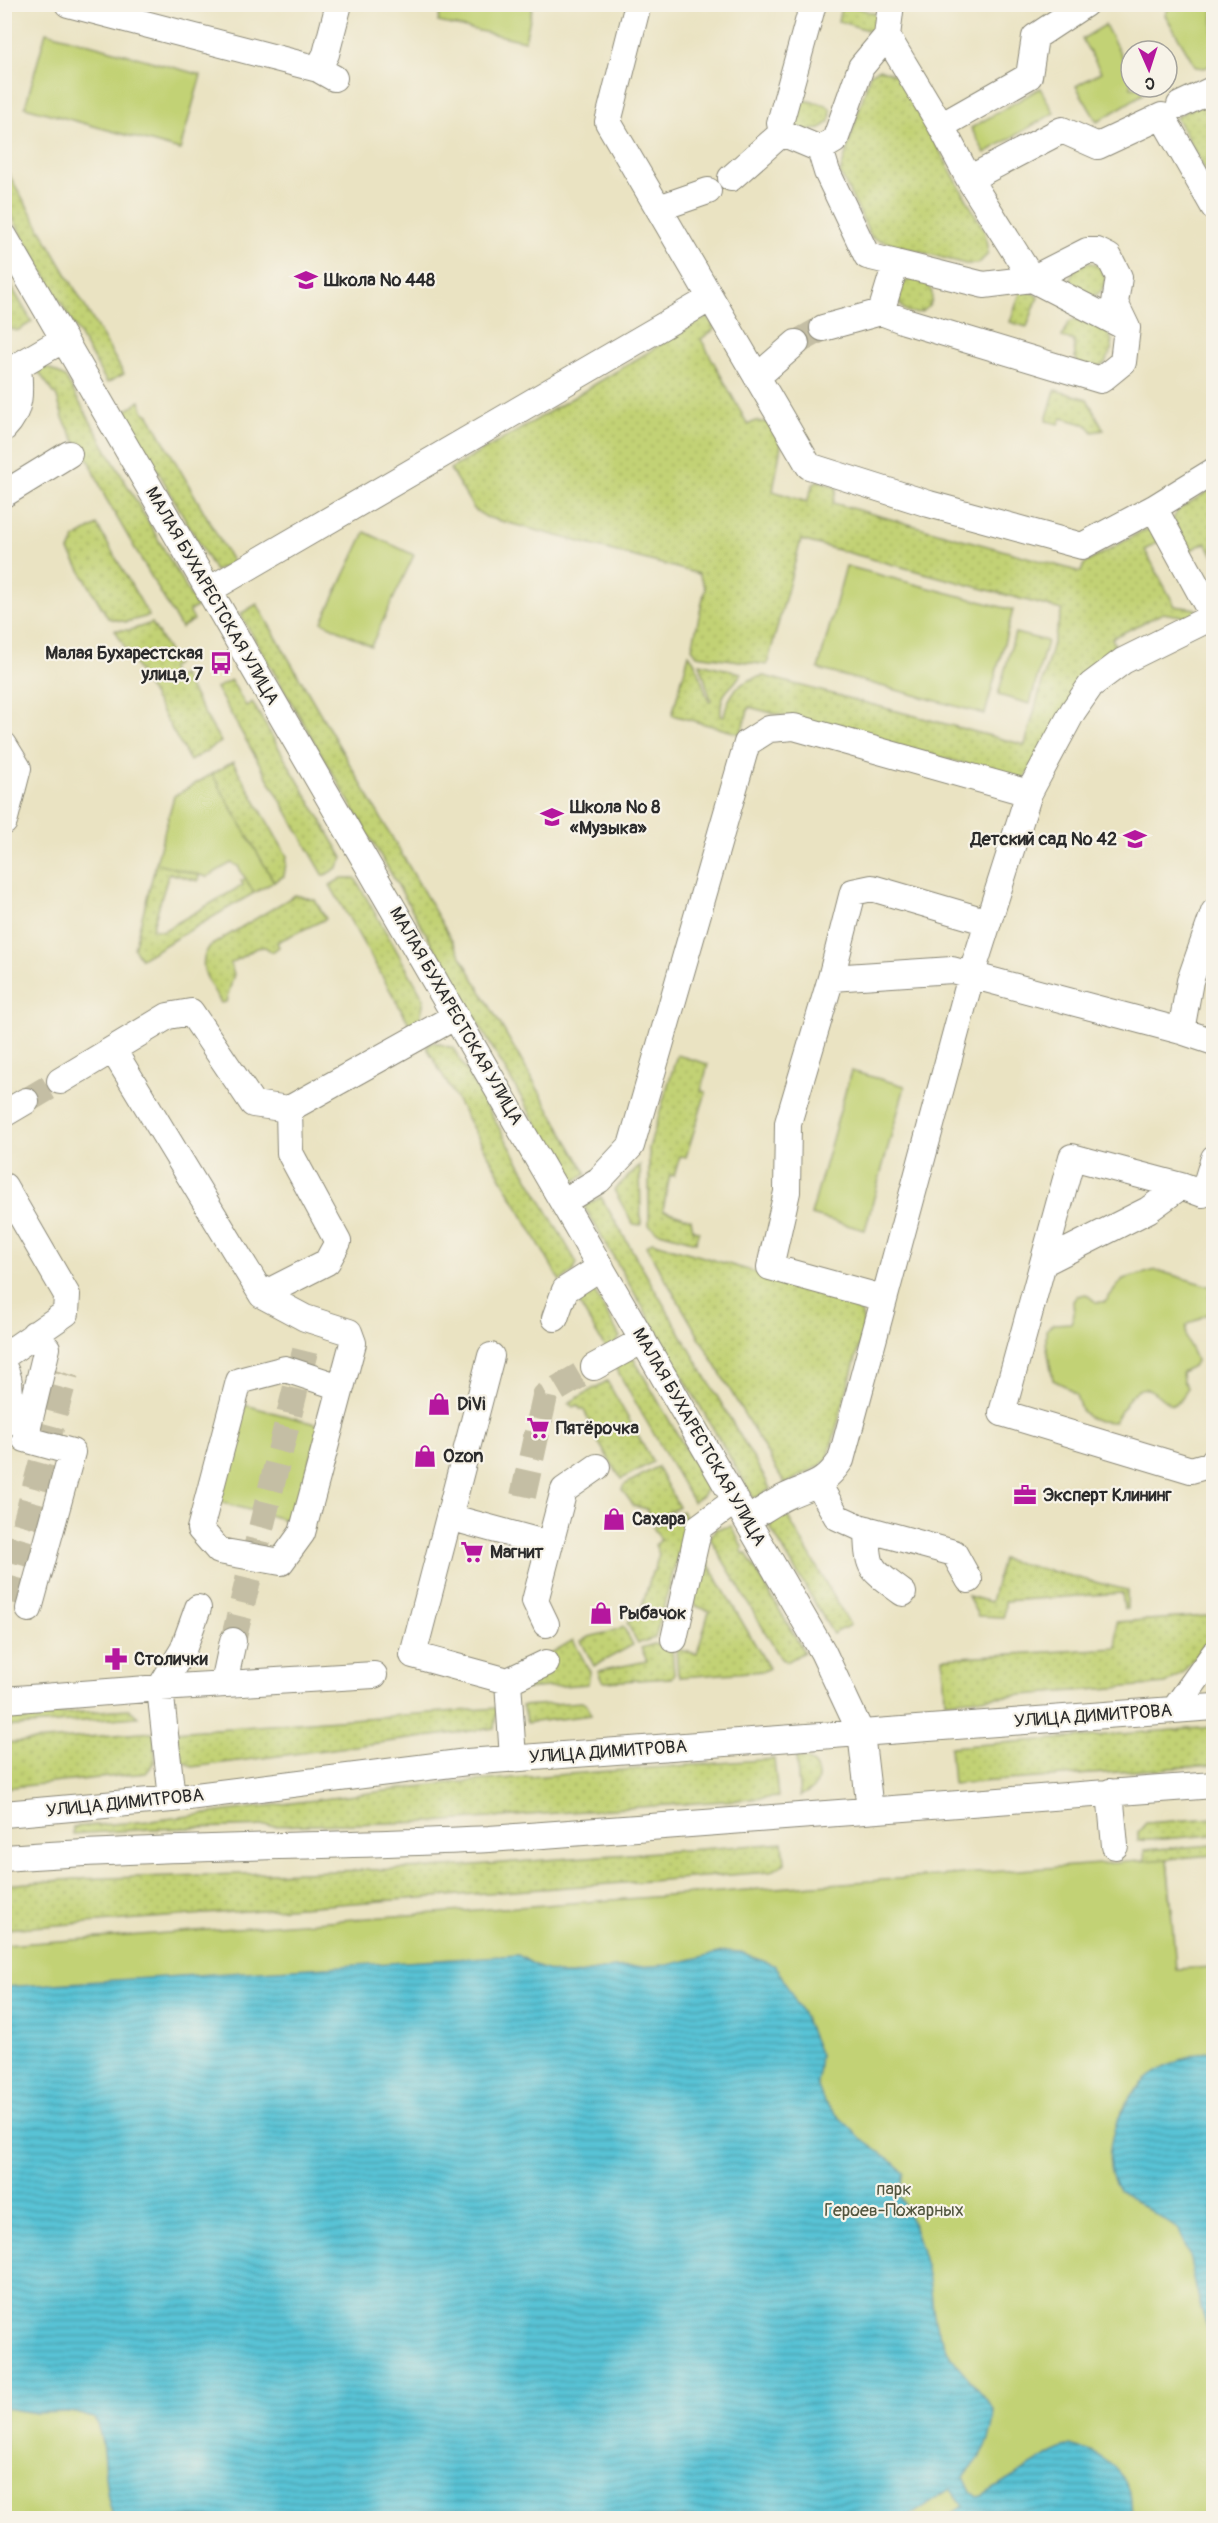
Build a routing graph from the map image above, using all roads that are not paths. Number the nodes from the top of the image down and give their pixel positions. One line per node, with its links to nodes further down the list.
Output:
1 (68, 4): 2 (street)
2 (339, 4)
3 (638, 4): 17 (street)
4 (813, 4): 11 (street)
5 (1085, 4): 10 (street)
6 (896, 6): 7 (street)
7 (887, 36): 10 (street); 12 (street)
8 (1214, 89): 9 (street)
9 (1172, 110): 14 (street); 16 (street)
10 (941, 126): 14 (street)
11 (782, 133): 12 (street); 13 (street)
12 (820, 149): 19 (street)
13 (731, 178)
14 (969, 179): 21 (street)
15 (708, 191): 17 (street)
16 (1214, 207)
17 (659, 208): 22 (street)
18 (4, 236): 26 (street, МАЛАЯ БУХАРЕСТСКАЯ УЛИЦА)
19 (867, 256): 20 (street); 23 (street)
20 (896, 263): 21 (street); 23 (street)
21 (1032, 279): 25 (street); 25 (street)
22 (711, 298): 29 (street); 35 (street)
23 (883, 303): 24 (street); 25 (street)
24 (823, 328)
25 (1127, 328)
26 (64, 339): 28 (street); 35 (street, МАЛАЯ БУХАРЕСТСКАЯ УЛИЦА)
27 (796, 343): 29 (street)
28 (11, 370): 30 (street)
29 (757, 376): 34 (street)
30 (4, 428)
31 (69, 454): 33 (street)
32 (1214, 471): 34 (street)
33 (4, 494)
34 (1154, 508): 36 (street)
35 (209, 590): 45 (street, МАЛАЯ БУХАРЕСТСКАЯ УЛИЦА)
36 (1213, 616): 39 (street)
37 (4, 745): 38 (street)
38 (11, 772): 40 (street)
39 (1029, 793): 42 (street); 54 (street)
40 (4, 822)
41 (1214, 912): 46 (street)
42 (988, 922): 43 (street); 44 (street)
43 (971, 976): 44 (street); 46 (street); 59 (street)
44 (831, 978): 59 (street)
45 (456, 1016): 50 (street); 54 (street, МАЛАЯ БУХАРЕСТСКАЯ УЛИЦА)
46 (1181, 1031): 47 (street)
47 (1214, 1042)
48 (113, 1050): 49 (street); 50 (street); 58 (street)
49 (60, 1081)
50 (289, 1109): 58 (street)
51 (1214, 1158): 53 (street)
52 (4, 1186): 55 (street)
53 (1181, 1186): 56 (street); 56 (street)
54 (563, 1202): 57 (street, МАЛАЯ БУХАРЕСТСКАЯ УЛИЦА)
55 (14, 1225): 61 (street)
56 (1043, 1263): 69 (street)
57 (601, 1267): 60 (street); 62 (street, МАЛАЯ БУХАРЕСТСКАЯ УЛИЦА)
58 (262, 1295): 67 (street)
59 (883, 1298): 71 (street)
60 (555, 1318)
61 (34, 1334): 63 (street); 79 (street)
62 (642, 1340): 65 (street); 72 (street, МАЛАЯ БУХАРЕСТСКАЯ УЛИЦА)
63 (4, 1356)
64 (490, 1356): 73 (street)
65 (594, 1367)
66 (4, 1368): 68 (street)
67 (340, 1387): 67 (street)
68 (4, 1424)
69 (1214, 1460)
70 (597, 1467): 75 (street)
71 (818, 1484): 72 (street); 74 (street)
72 (741, 1510): 81 (street); 92 (street, МАЛАЯ БУХАРЕСТСКАЯ УЛИЦА)
73 (449, 1517): 75 (street); 86 (street)
74 (867, 1529): 76 (street); 77 (street)
75 (548, 1544): 80 (street)
76 (969, 1580)
77 (903, 1593)
78 (198, 1608): 88 (street)
79 (29, 1609)
80 (546, 1623)
81 (674, 1639)
82 (233, 1641): 87 (street)
83 (1214, 1654): 91 (street)
84 (546, 1663): 86 (street)
85 (374, 1675): 87 (street)
86 (508, 1681): 93 (street)
87 (224, 1683): 88 (street)
88 (160, 1688): 89 (street); 96 (street)
89 (4, 1700)
90 (1214, 1707): 91 (street, УЛИЦА ДИМИТРОВА)
91 (1174, 1710): 92 (street, УЛИЦА ДИМИТРОВА)
92 (861, 1733): 93 (street, УЛИЦА ДИМИТРОВА); 97 (street, МАЛАЯ БУХАРЕСТСКАЯ УЛИЦА)
93 (513, 1759): 96 (street, УЛИЦА ДИМИТРОВА)
94 (1214, 1785): 95 (street)
95 (1110, 1792): 97 (street); 99 (street)
96 (172, 1799): 98 (street, УЛИЦА ДИМИТРОВА)
97 (870, 1810): 100 (street)
98 (4, 1814)
99 (1115, 1846)
100 (4, 1858)

